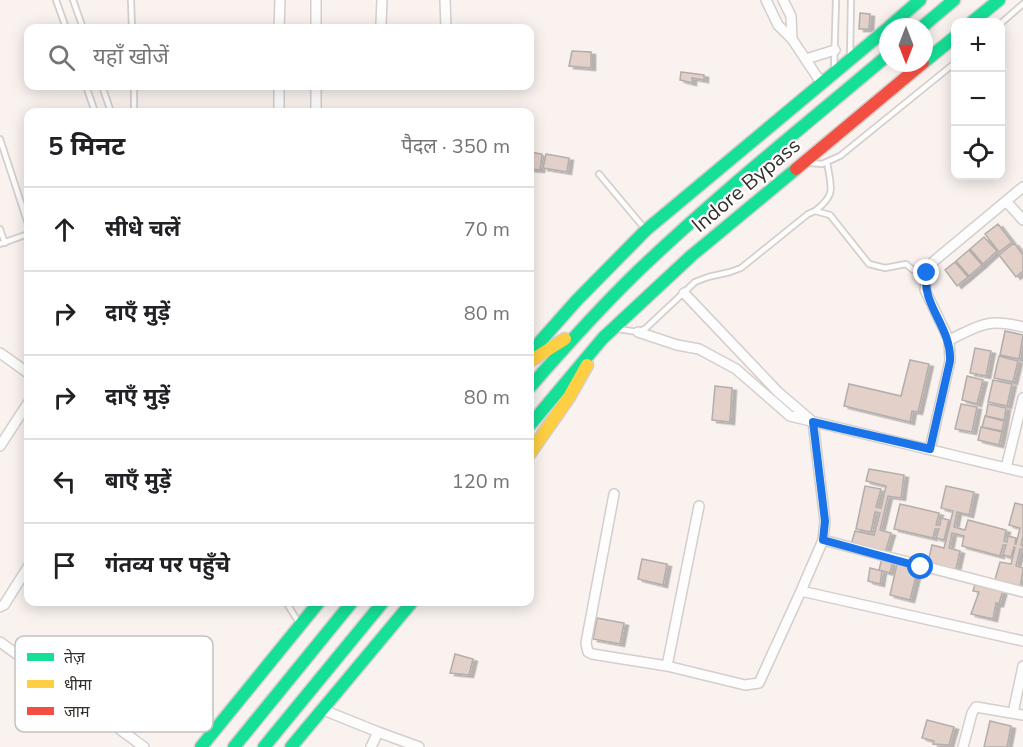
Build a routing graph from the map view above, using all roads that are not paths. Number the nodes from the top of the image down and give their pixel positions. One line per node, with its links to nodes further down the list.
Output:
1 (56, 0): 20 (lane)
2 (73, 0): 21 (lane)
3 (131, 0): 22 (lane)
4 (280, 0): 23 (street)
5 (316, 0): 24 (street)
6 (382, 0): 25 (street)
7 (445, 0): 26 (street)
8 (766, 0): 28 (street)
9 (783, 0): 28 (street)
10 (836, 0): 30 (lane)
11 (850, 0): 33 (lane)
12 (920, 0): 16 (main road)
13 (954, 0): 17 (main road)
14 (999, 0): 18 (main road)
15 (1023, 4): 19 (lane)
16 (899, 18)
17 (933, 18)
18 (977, 18)
19 (1005, 20)
20 (65, 24)
21 (82, 24)
22 (132, 24)
23 (279, 24)
24 (316, 24)
25 (381, 24)
26 (446, 24)
27 (879, 35): 33 (main road)
28 (792, 39): 32 (street)
29 (951, 40): 31 (main road, Indore Bypass)
30 (835, 50): 32 (street); 37 (lane)
31 (933, 55)
32 (806, 59): 38 (street)
33 (850, 61): 37 (main road)
34 (879, 63): 65 (main road, Indore Bypass)
35 (951, 66): 50 (lane)
36 (913, 72): 51 (main road, Indore Bypass)
37 (834, 75): 38 (main road)
38 (822, 84): 59 (main road)
39 (87, 90): 44 (lane)
40 (103, 90): 45 (lane)
41 (134, 90): 46 (lane)
42 (279, 90): 47 (street)
43 (316, 90): 48 (street)
44 (94, 108)
45 (110, 108)
46 (134, 108)
47 (279, 108)
48 (316, 108)
49 (0, 139): 56 (lane)
50 (827, 162): 51 (lane); 55 (lane)
51 (802, 163): 66 (main road, Indore Bypass)
52 (599, 174): 59 (lane)
53 (1023, 187): 54 (street)
54 (1006, 201): 57 (street); 68 (street)
55 (815, 212): 62 (lane); 63 (lane)
56 (24, 213)
57 (1023, 220)
58 (0, 229): 61 (lane)
59 (646, 230): 70 (main road)
60 (24, 235): 61 (lane)
61 (2, 243)
62 (913, 270)
63 (684, 292): 67 (lane); 78 (street)
64 (1023, 327): 68 (street)
65 (581, 328): 72 (main road); 74 (main road)
66 (614, 328): 67 (lane); 69 (main road, Indore Bypass)
67 (638, 332): 78 (street)
68 (949, 340): 81 (street)
69 (599, 343): 77 (main road); 80 (main road)
70 (534, 349)
71 (0, 353): 73 (street)
72 (534, 358)
73 (24, 370)
74 (534, 382)
75 (1023, 398): 82 (street)
76 (24, 410): 79 (street)
77 (534, 420)
78 (813, 422): 81 (street); 86 (street)
79 (0, 446)
80 (534, 447)
81 (930, 449): 82 (street)
82 (1006, 468): 83 (street)
83 (1023, 472)
84 (614, 494): 100 (street)
85 (699, 506): 100 (street)
86 (823, 540): 88 (street); 89 (street)
87 (24, 573): 95 (street)
88 (801, 591): 97 (street); 100 (street)
89 (1023, 592)
90 (289, 606): 96 (lane)
91 (316, 606): 96 (main road)
92 (349, 606): 108 (main road)
93 (380, 606): 109 (main road)
94 (409, 606): 102 (main road)
95 (0, 607)
96 (300, 625): 107 (main road)
97 (1023, 641)
98 (0, 642): 99 (street)
99 (15, 653)
100 (668, 666)
101 (1023, 666): 103 (street)
102 (321, 709): 105 (street); 110 (main road)
103 (1018, 714): 113 (street)
104 (123, 732): 106 (street)
105 (378, 732): 111 (street); 112 (street)
106 (144, 747)
107 (201, 747)
108 (234, 747)
109 (264, 747)
110 (291, 747)
111 (371, 747)
112 (419, 747)
113 (963, 747)

